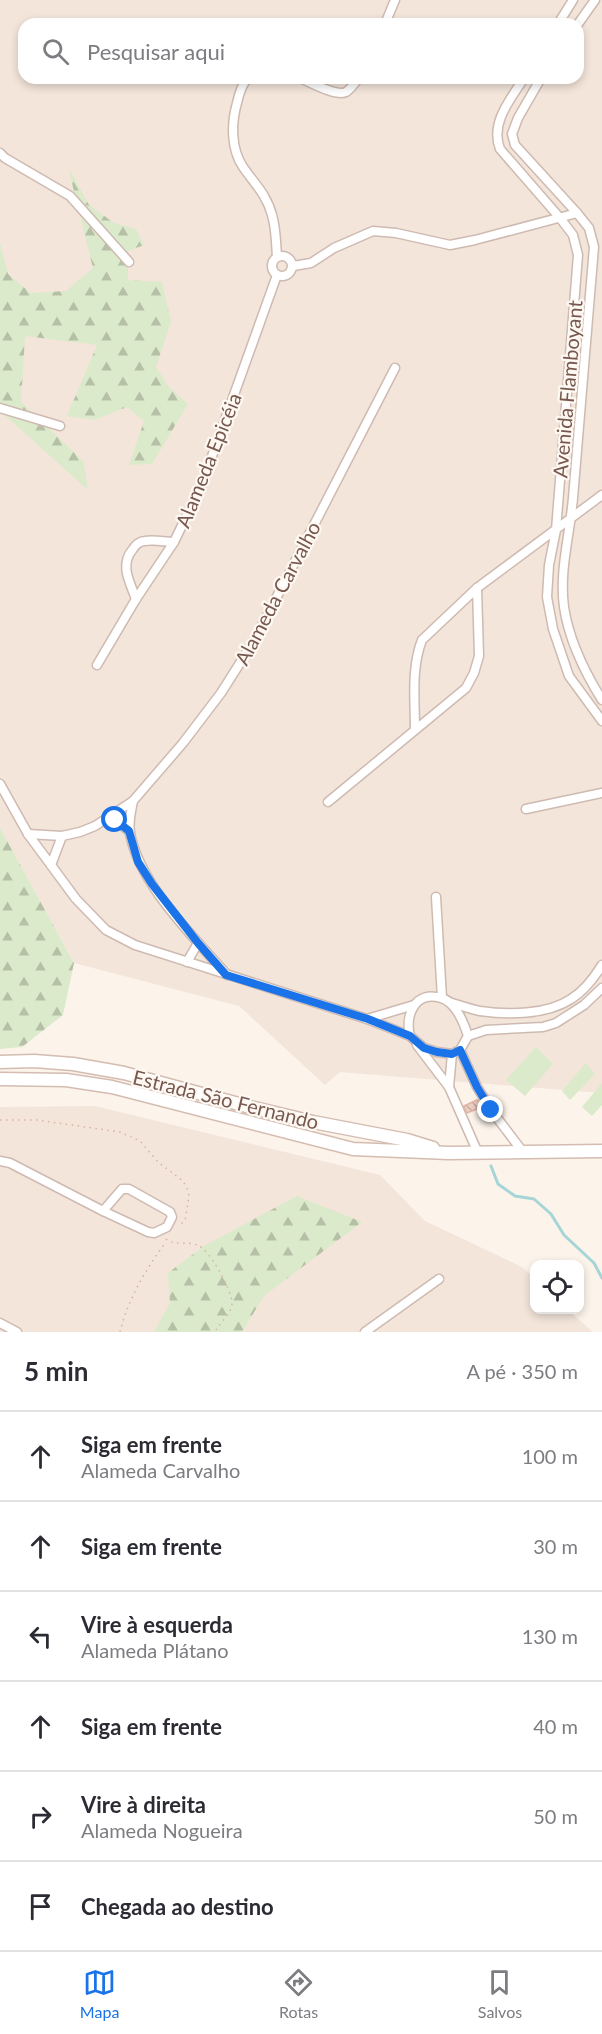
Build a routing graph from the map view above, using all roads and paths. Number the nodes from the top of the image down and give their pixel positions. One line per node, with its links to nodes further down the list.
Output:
1 (395, 0): 4 (street)
2 (573, 0): 5 (street)
3 (595, 0): 6 (street)
4 (388, 18)
5 (562, 18)
6 (582, 18)
7 (243, 84): 15 (street)
8 (314, 84): 9 (street)
9 (354, 84)
10 (520, 84): 14 (street, Avenida Flamboyant)
11 (538, 84): 13 (street, Avenida Flamboyant)
12 (0, 153): 16 (street)
13 (577, 213): 14 (street); 23 (street, Avenida Flamboyant)
14 (560, 218): 17 (street); 22 (street, Avenida Flamboyant)
15 (277, 257): 17 (street); 18 (street)
16 (129, 262)
17 (293, 266): 18 (street)
18 (277, 275): 27 (street, Alameda Epicéia)
19 (395, 368): 36 (street, Alameda Carvalho)
20 (0, 408): 21 (street)
21 (60, 426)
22 (560, 483): 23 (street); 26 (street, Avenida Flamboyant)
23 (574, 483): 25 (street, Avenida Flamboyant)
24 (602, 495): 25 (street)
25 (571, 519): 26 (street); 31 (street, Avenida Flamboyant)
26 (556, 530): 28 (street); 32 (street, Avenida Flamboyant)
27 (174, 542): 29 (street, Alameda Epicéia); 29 (street)
28 (477, 588): 33 (street); 33 (street)
29 (136, 598): 30 (street, Alameda Epicéia)
30 (97, 665)
31 (602, 700)
32 (602, 721)
33 (415, 729): 37 (street)
34 (0, 784): 41 (street)
35 (602, 793): 38 (street)
36 (133, 801): 39 (street, Alameda Carvalho); 40 (street)
37 (328, 802)
38 (526, 809)
39 (111, 817): 40 (street); 42 (street, Alameda Carvalho)
40 (129, 831): 45 (street)
41 (28, 834): 42 (street, Alameda Carvalho); 43 (street)
42 (62, 836): 43 (street)
43 (51, 865): 46 (street)
44 (436, 897): 50 (street)
45 (198, 943): 46 (street); 48 (street)
46 (187, 962): 48 (street)
47 (601, 970): 50 (street)
48 (226, 975): 52 (street)
49 (602, 988): 53 (street)
50 (445, 1000): 51 (street); 53 (street)
51 (414, 1005): 52 (street); 54 (street)
52 (368, 1019): 54 (street)
53 (468, 1036): 55 (street)
54 (412, 1039): 55 (street); 58 (street)
55 (456, 1052): 58 (street); 61 (street)
56 (0, 1062): 62 (main road, Estrada São Fernando)
57 (0, 1079): 62 (main road, Estrada São Fernando)
58 (449, 1087): 63 (street)
59 (0, 1120): 66 (path)
60 (602, 1151): 61 (main road, Estrada São Fernando)
61 (524, 1152): 63 (main road, Estrada São Fernando)
62 (449, 1153): 63 (main road, Estrada São Fernando)
63 (478, 1153)
64 (0, 1161): 65 (street)
65 (103, 1211): 66 (street); 66 (street)
66 (164, 1229): 67 (path)
67 (166, 1241): 71 (path); 72 (path)
68 (439, 1279): 73 (street)
69 (0, 1323): 70 (street)
70 (17, 1332)
71 (120, 1332)
72 (215, 1332)
73 (365, 1332)

